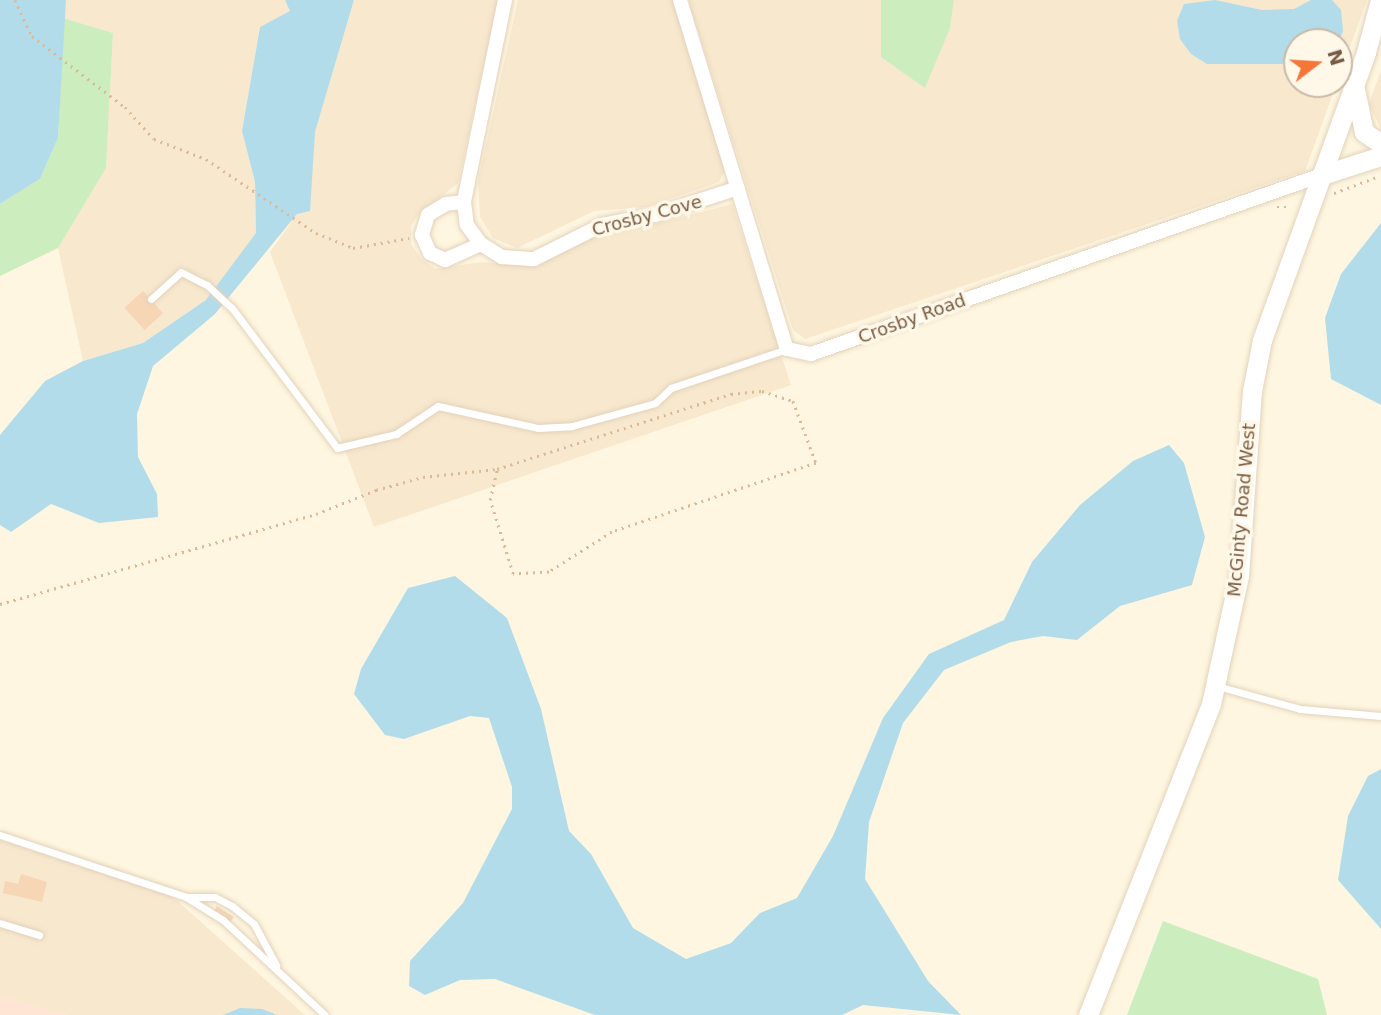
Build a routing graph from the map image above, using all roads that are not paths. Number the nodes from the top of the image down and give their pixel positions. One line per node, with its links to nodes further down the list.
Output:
1 (505, 0): 9 (street)
2 (680, 0): 8 (street)
3 (1380, 0): 4 (main road, McGinty Road West)
4 (1355, 83): 5 (main road); 7 (main road, McGinty Road West)
5 (1381, 144)
6 (1381, 156): 7 (main road, Crosby Road)
7 (1322, 175): 12 (street, Crosby Road); 13 (main road, McGinty Road West)
8 (738, 188): 10 (street, Crosby Cove); 12 (street)
9 (464, 202): 10 (street); 10 (street)
10 (481, 244)
11 (151, 299): 12 (lane)
12 (787, 349)
13 (1216, 686): 14 (lane); 21 (main road, McGinty Road West)
14 (1381, 716)
15 (0, 835): 16 (lane)
16 (186, 897): 19 (lane); 19 (lane)
17 (0, 923): 18 (lane)
18 (40, 935)
19 (280, 971): 20 (lane)
20 (325, 1015)
21 (1088, 1015)

